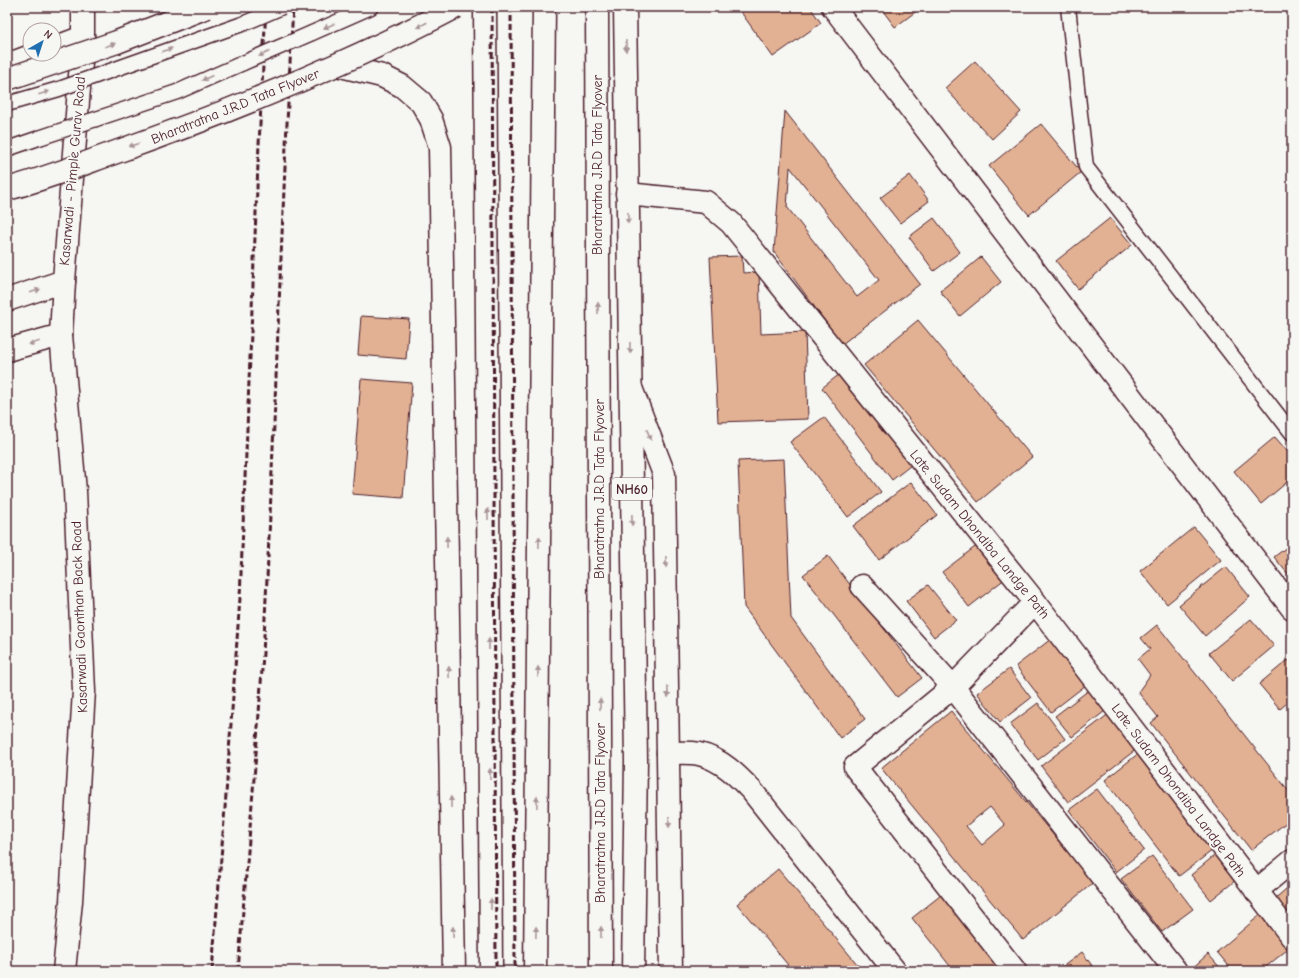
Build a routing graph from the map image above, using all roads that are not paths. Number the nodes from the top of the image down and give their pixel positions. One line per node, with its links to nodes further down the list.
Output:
1 (83, 7): 12 (main road, Kasarwadi - Pimple Gurav Road)
2 (206, 7): 17 (main road, one-way to 2, bridge)
3 (282, 7): 18 (lane, one-way to 3, bridge)
4 (371, 7): 19 (lane, one-way to 19, bridge)
5 (456, 7): 16 (main road, Bharatratna J.R.D Tata Flyover, one-way to 16, bridge)
6 (485, 7): 38 (main road, one-way to 6)
7 (544, 7): 39 (main road, one-way to 7)
8 (597, 7): 40 (main road, Bharatratna J.R.D Tata Flyover, one-way to 8)
9 (625, 7): 21 (main road, NH60, one-way to 21)
10 (833, 7): 30 (main road)
11 (1068, 7): 27 (lane)
12 (83, 37): 13 (main road); 22 (main road, Kasarwadi - Pimple Gurav Road)
13 (62, 45)
14 (22, 59): 15 (main road)
15 (7, 65)
16 (337, 65): 20 (main road, Bharatratna J.R.D Tata Flyover, one-way to 20, bridge); 37 (main road, one-way to 16)
17 (7, 80)
18 (7, 104)
19 (7, 149)
20 (7, 190)
21 (627, 194): 26 (main road, NH60, one-way to 26); 29 (main road, Late. Sudam Dhondiba Landge Path)
22 (64, 281): 23 (main road, one-way to 22); 24 (main road, Kasarwadi - Pimple Gurav Road)
23 (7, 300)
24 (61, 335): 25 (main road, one-way to 25); 36 (main road, Kasarwadi Gaonthan Back Road)
25 (7, 350)
26 (630, 386): 32 (main road, one-way to 32); 41 (main road, NH60, one-way to 41)
27 (1292, 433)
28 (862, 586): 31 (main road)
29 (1035, 602): 31 (main road); 34 (main road, Late. Sudam Dhondiba Landge Path)
30 (1292, 608)
31 (952, 687): 44 (main road); 45 (main road)
32 (668, 753): 42 (main road, one-way to 42); 43 (main road)
33 (1292, 861): 34 (main road)
34 (1256, 891): 35 (main road, Late. Sudam Dhondiba Landge Path)
35 (1292, 938)
36 (64, 971)
37 (454, 971)
38 (491, 971)
39 (535, 971)
40 (601, 971)
41 (633, 971)
42 (672, 971)
43 (895, 971)
44 (1015, 971)
45 (1176, 971)

